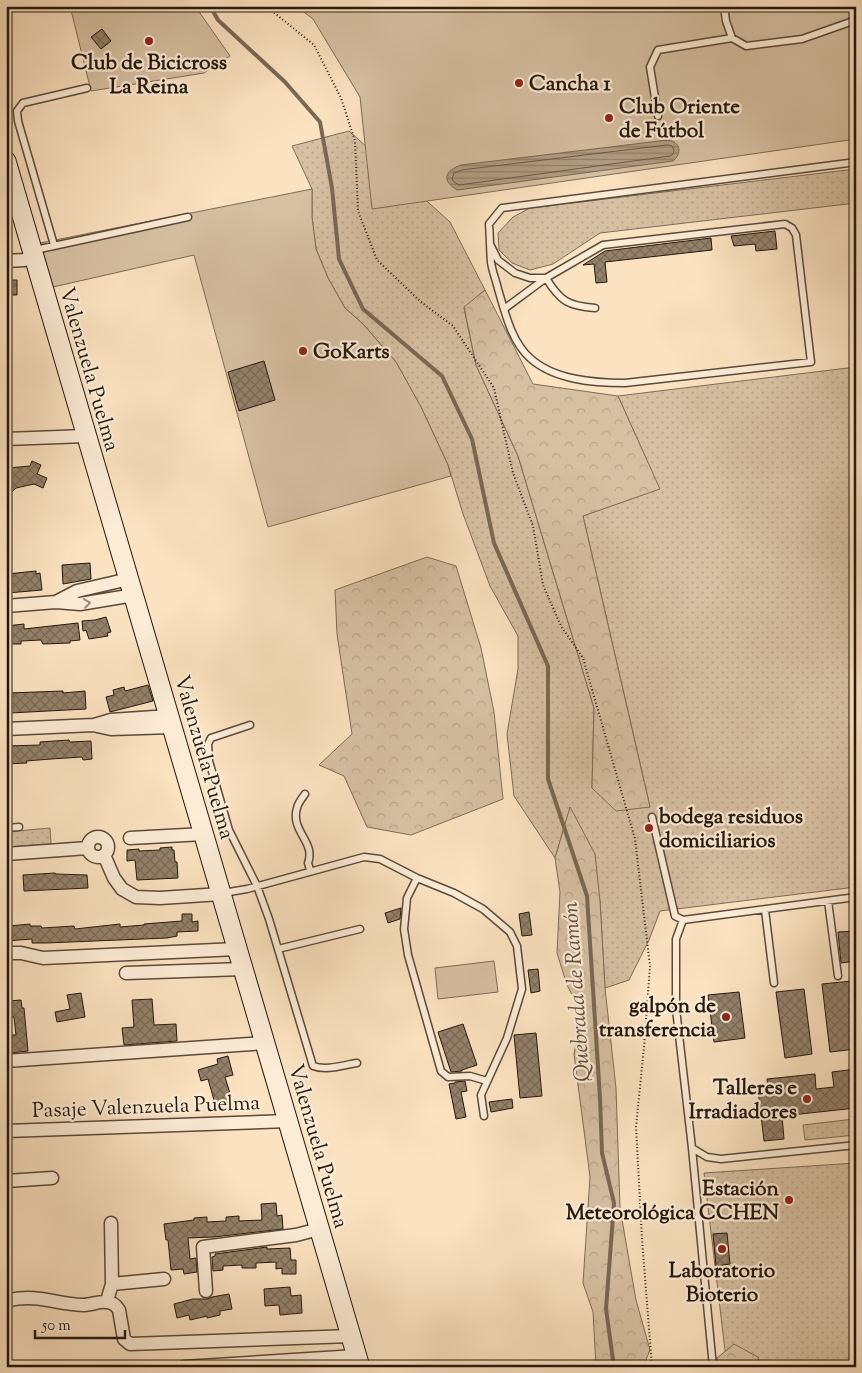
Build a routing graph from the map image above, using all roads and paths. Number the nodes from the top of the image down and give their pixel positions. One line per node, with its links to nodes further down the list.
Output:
1 (266, 6): 70 (path)
2 (724, 6): 4 (lane)
3 (856, 20): 4 (lane)
4 (732, 38): 6 (lane)
5 (87, 88): 11 (lane)
6 (658, 116)
7 (6, 161): 12 (street, Valenzuela Puelma)
8 (856, 162): 10 (lane)
9 (188, 217): 11 (lane)
10 (490, 244): 14 (lane); 16 (lane)
11 (54, 246): 12 (lane)
12 (33, 254): 13 (street); 17 (street, Valenzuela Puelma)
13 (6, 262)
14 (546, 278): 15 (lane); 16 (lane); 16 (lane)
15 (595, 308)
16 (504, 309)
17 (86, 436): 18 (street); 19 (street, Valenzuela Puelma)
18 (6, 439)
19 (131, 587): 20 (street); 21 (street, Valenzuela Puelma)
20 (6, 606)
21 (171, 721): 23 (street); 28 (street, Valenzuela Puelma)
22 (250, 725): 35 (lane)
23 (6, 729)
24 (305, 794): 33 (lane)
25 (652, 817): 40 (lane)
26 (19, 827): 27 (lane)
27 (6, 828)
28 (204, 834): 29 (street); 36 (street, Valenzuela Puelma)
29 (130, 838)
30 (88, 848): 31 (street); 32 (street); 32 (street)
31 (6, 854)
32 (104, 855): 36 (street)
33 (310, 870): 34 (lane); 35 (lane)
34 (417, 878): 52 (lane); 52 (lane)
35 (257, 886): 36 (lane); 43 (lane)
36 (221, 894): 42 (street, Valenzuela Puelma)
37 (856, 897): 38 (lane)
38 (828, 901): 39 (lane); 47 (lane)
39 (765, 910): 40 (lane); 48 (lane)
40 (682, 920): 57 (lane)
41 (360, 929): 43 (lane)
42 (237, 949): 44 (street); 45 (street, Valenzuela Puelma)
43 (278, 949): 51 (lane)
44 (6, 954)
45 (243, 969): 46 (street); 49 (street, Valenzuela Puelma)
46 (126, 973)
47 (838, 976)
48 (774, 983)
49 (265, 1043): 50 (street); 54 (street, Valenzuela Puelma)
50 (6, 1061)
51 (358, 1063)
52 (487, 1081): 53 (lane)
53 (484, 1116)
54 (288, 1121): 55 (street, Pasaje Valenzuela Puelma); 61 (street, Valenzuela Puelma)
55 (6, 1131)
56 (856, 1144): 57 (lane)
57 (692, 1148): 71 (lane)
58 (52, 1178): 59 (street)
59 (6, 1181)
60 (111, 1223): 63 (street)
61 (319, 1229): 64 (street); 67 (street, Valenzuela Puelma)
62 (164, 1279): 63 (street)
63 (112, 1284): 66 (street)
64 (206, 1291)
65 (7, 1299): 66 (street)
66 (107, 1302): 67 (street)
67 (351, 1336): 68 (street, Valenzuela Puelma)
68 (358, 1361): 69 (street)
69 (184, 1367)
70 (652, 1367)
71 (713, 1367)

